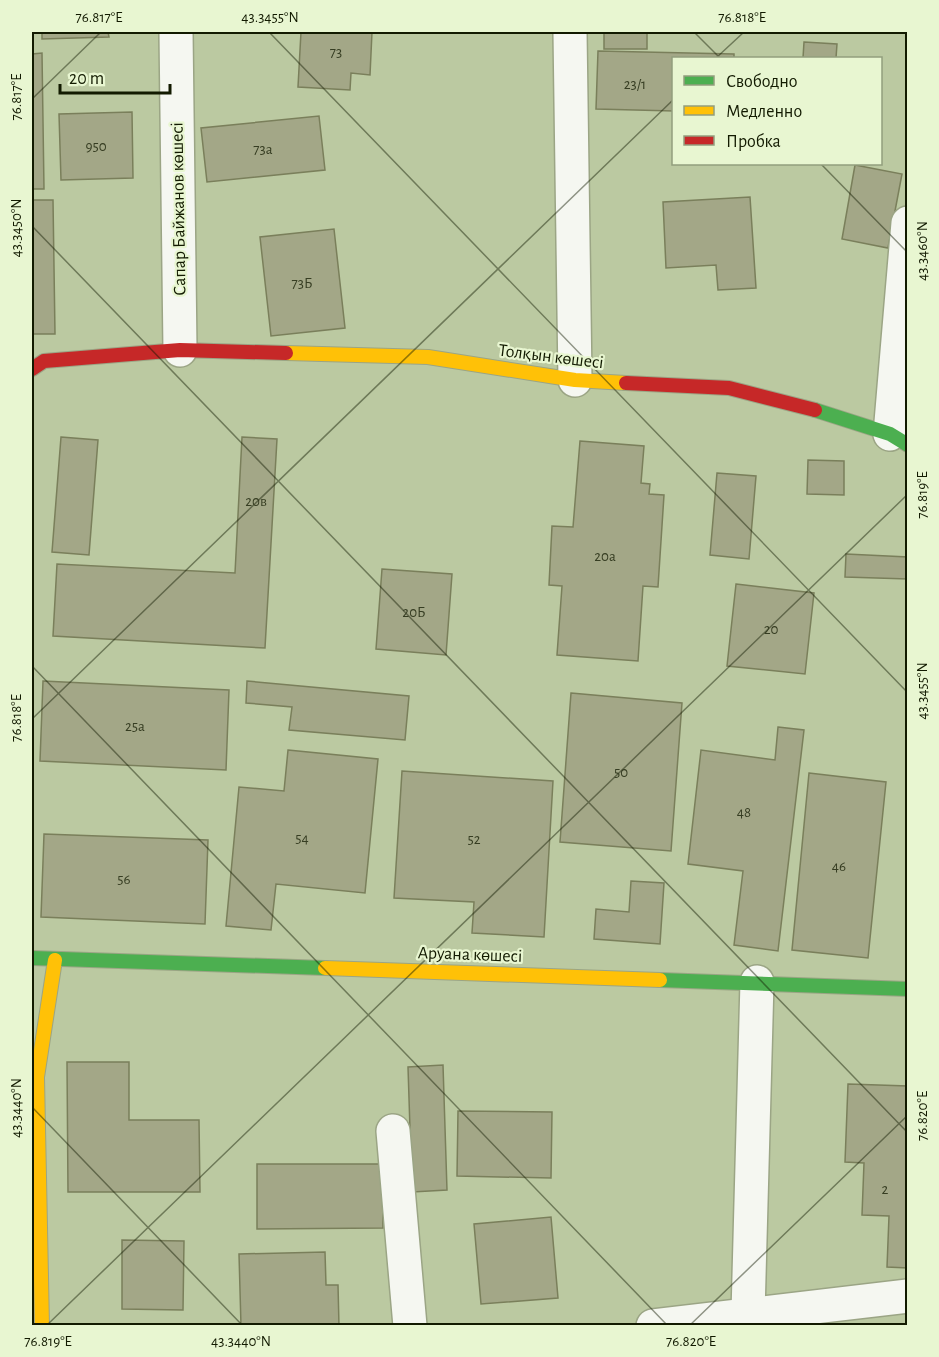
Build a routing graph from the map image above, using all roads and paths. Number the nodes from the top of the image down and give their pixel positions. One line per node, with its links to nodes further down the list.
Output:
1 (176, 32): 4 (street, Сапар Байжанов көшесі)
2 (570, 32): 6 (street)
3 (908, 223): 7 (street)
4 (180, 350): 5 (street, Толқын көшесі); 6 (street, Толқын көшесі)
5 (32, 369)
6 (575, 380): 7 (street, Толқын көшесі)
7 (899, 439)
8 (32, 958): 9 (street, Аруана көшесі)
9 (55, 960): 10 (street, Аруана көшесі); 16 (street)
10 (757, 982): 11 (street, Аруана көшесі); 14 (street)
11 (908, 989)
12 (393, 1131): 17 (street)
13 (908, 1296): 15 (street)
14 (748, 1313): 15 (street); 18 (street)
15 (871, 1314)
16 (42, 1326)
17 (410, 1326)
18 (653, 1326)

